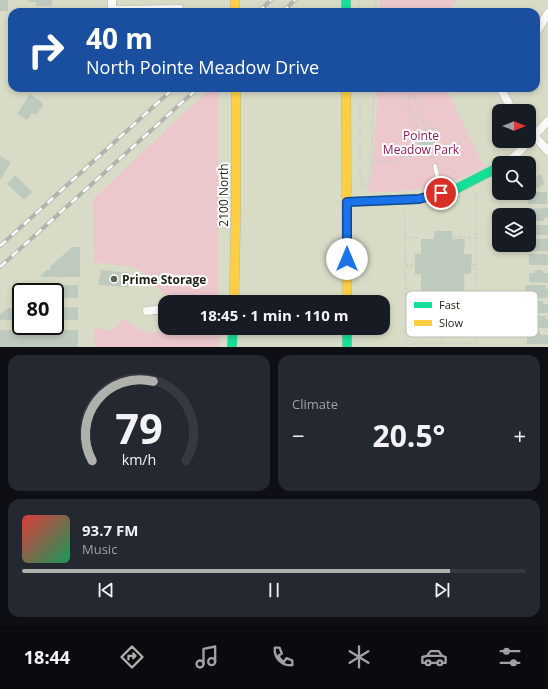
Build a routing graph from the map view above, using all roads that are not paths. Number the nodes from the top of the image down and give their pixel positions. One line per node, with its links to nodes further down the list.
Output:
1 (112, 6): 2 (lane)
2 (181, 7)
3 (548, 13): 4 (street)
4 (540, 26)
5 (236, 92): 17 (main road, 2100 North)
6 (346, 92): 16 (main road)
7 (502, 92): 8 (street)
8 (509, 104)
9 (548, 121): 10 (street)
10 (536, 130)
11 (536, 138): 12 (street)
12 (548, 151)
13 (435, 166): 15 (lane)
14 (492, 171): 15 (main road)
15 (441, 193): 16 (main road)
16 (347, 202): 18 (main road)
17 (234, 295)
18 (347, 295)
19 (158, 310): 20 (street)
20 (147, 311)
21 (233, 335): 23 (main road)
22 (347, 335): 24 (main road)
23 (232, 347)
24 (347, 347)

